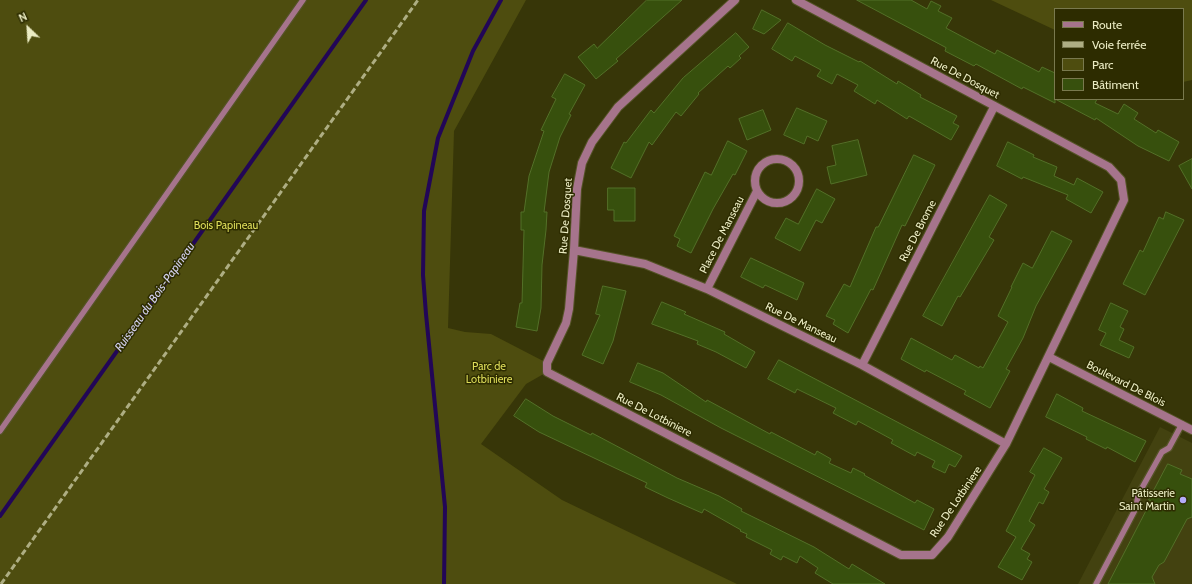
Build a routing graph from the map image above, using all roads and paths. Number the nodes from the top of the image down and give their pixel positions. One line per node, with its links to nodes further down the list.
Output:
1 (303, 0): 14 (lane)
2 (735, 0): 7 (street, Rue De Dosquet)
3 (796, 0): 4 (street, Rue De Dosquet)
4 (994, 107): 5 (street, Rue De Dosquet); 10 (street, Rue De Brome)
5 (1121, 180): 9 (street, Rue De Lotbiniere)
6 (757, 191): 6 (street, Place De Manseau); 8 (street, Place De Manseau)
7 (574, 250): 8 (street, Rue De Manseau); 11 (street, Rue De Dosquet)
8 (707, 289): 10 (street, Rue De Manseau)
9 (1049, 357): 12 (street, Boulevard De Blois); 15 (street, Rue De Lotbiniere)
10 (862, 365): 15 (street, Rue De Manseau)
11 (547, 372): 15 (street, Rue De Lotbiniere)
12 (1182, 424): 13 (street, Boulevard De Blois); 16 (lane)
13 (1192, 430)
14 (0, 431)
15 (1006, 444)
16 (1096, 584)

